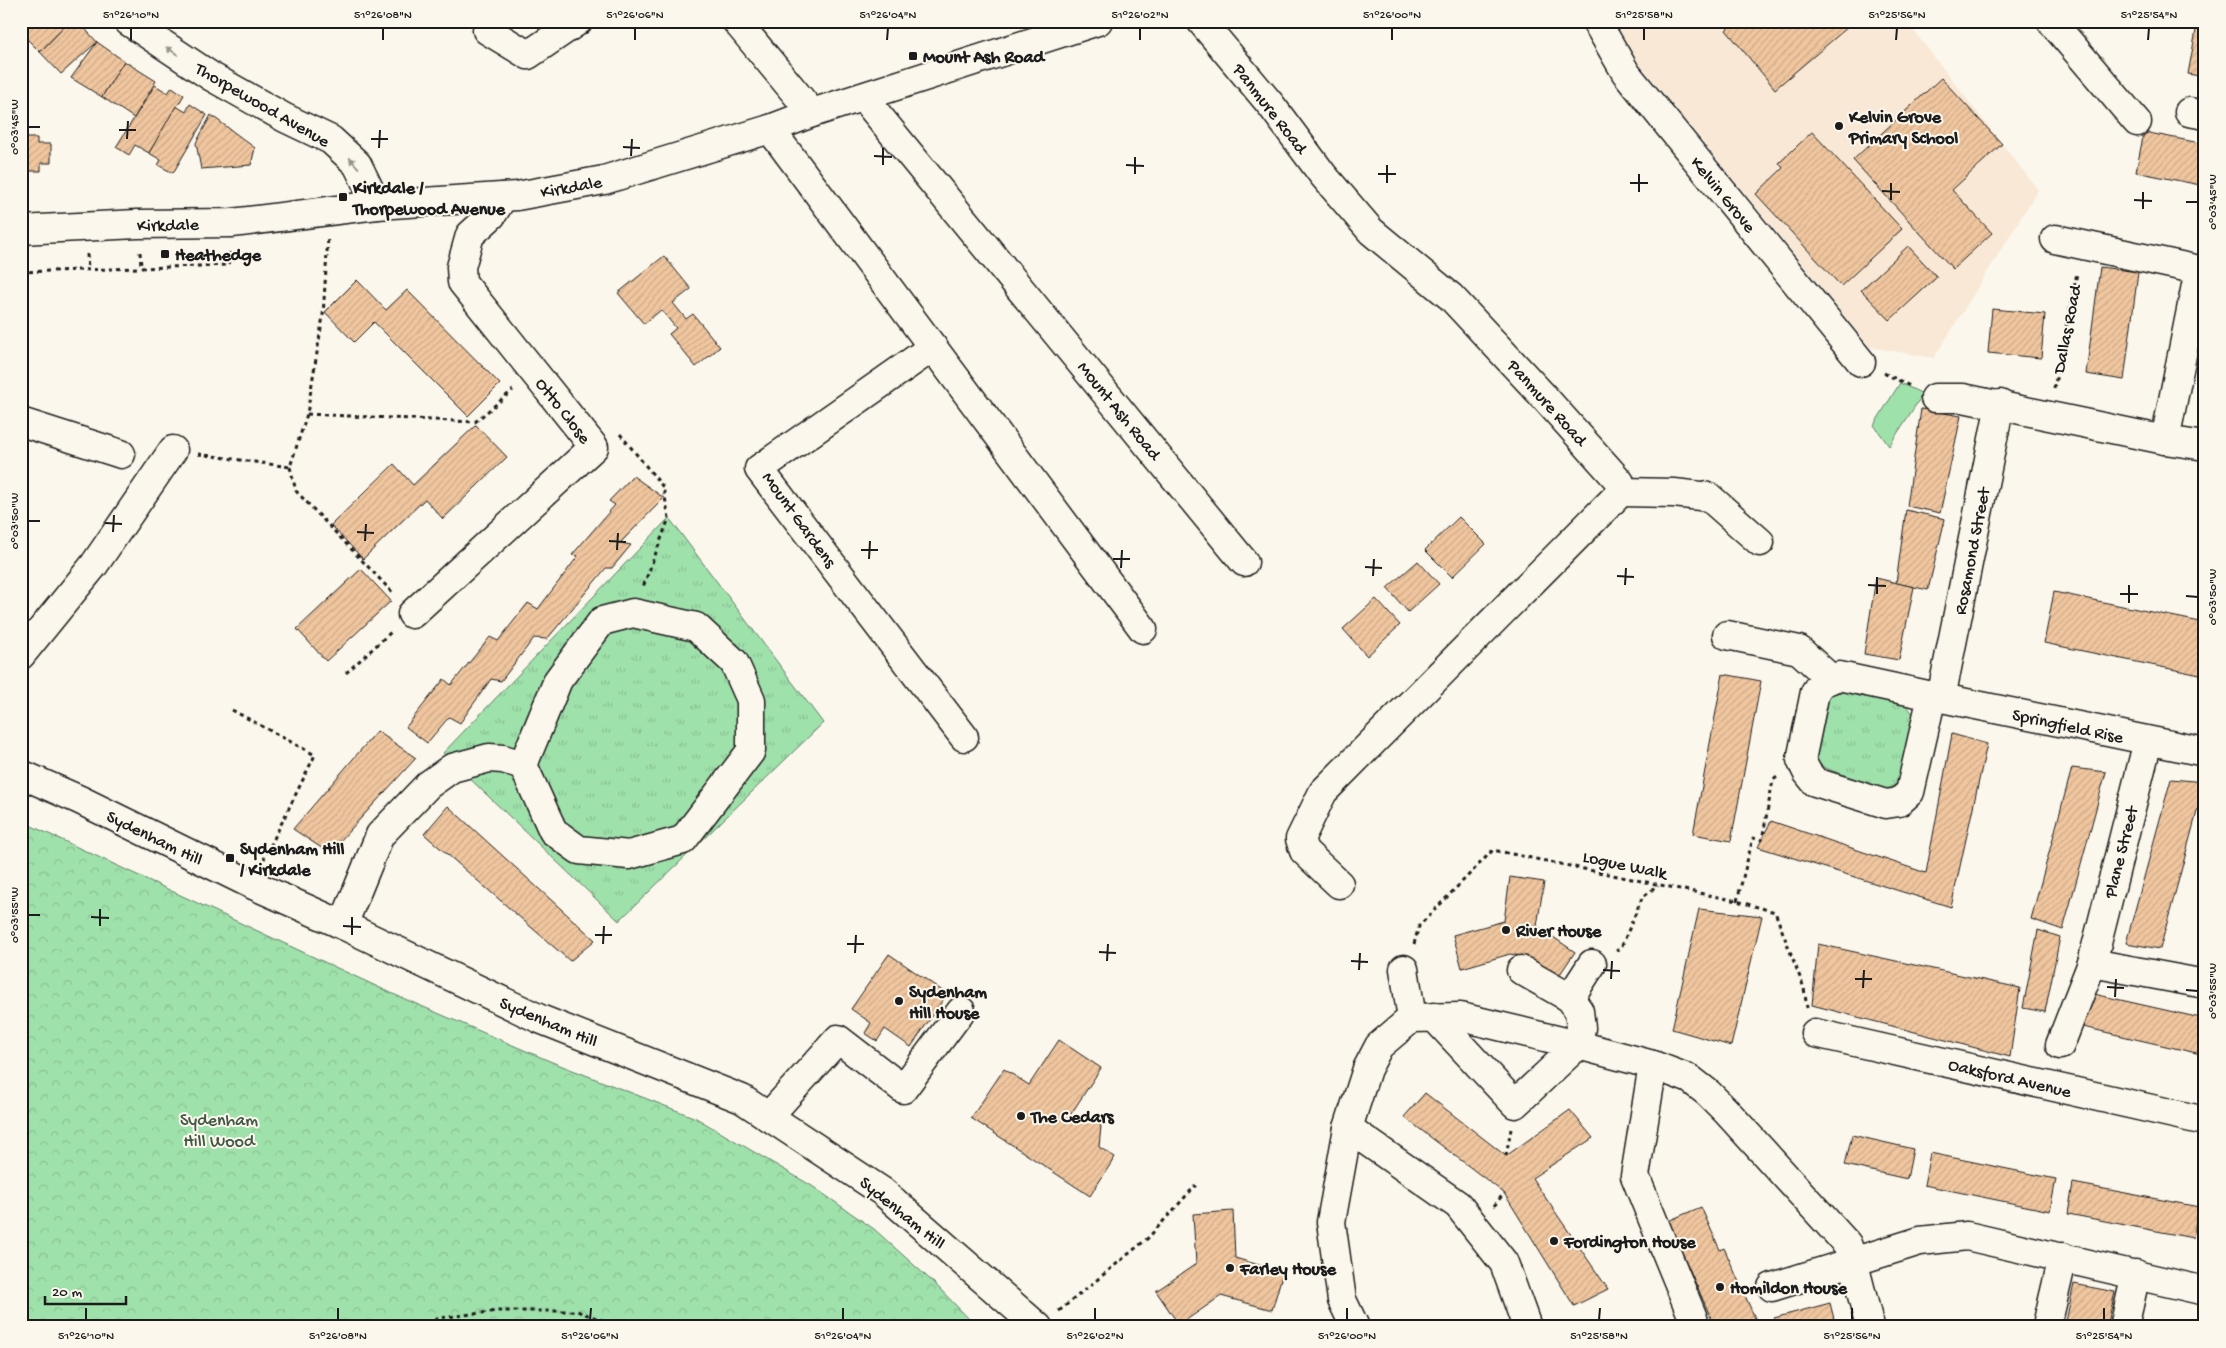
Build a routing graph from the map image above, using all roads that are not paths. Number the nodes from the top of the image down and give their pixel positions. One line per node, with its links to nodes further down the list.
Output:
1 (128, 21): 14 (street, Thorpewood Avenue, one-way to 1)
2 (578, 21): 8 (street)
3 (736, 21): 10 (street)
4 (1098, 21): 9 (street, Kirkdale)
5 (1201, 21): 26 (street, Panmure Road)
6 (1596, 21): 18 (street, Kelvin Grove)
7 (2051, 21): 11 (street)
8 (487, 30)
9 (863, 97): 10 (street, Kirkdale); 28 (street, Mount Ash Road)
10 (812, 112): 12 (street, Kirkdale)
11 (2137, 122)
12 (770, 129): 13 (street, Kirkdale); 17 (street)
13 (503, 197): 14 (street, Kirkdale); 29 (street, Otto Close)
14 (377, 205): 15 (street, Kirkdale)
15 (21, 230)
16 (2055, 239): 22 (street)
17 (933, 347): 30 (street); 35 (street, Mount Gardens)
18 (1861, 362)
19 (1935, 398): 20 (street)
20 (2000, 404): 22 (street); 34 (street, Rosamond Street)
21 (21, 422): 25 (street)
22 (2165, 440): 23 (street)
23 (2205, 446)
24 (172, 450): 32 (street)
25 (121, 454)
26 (1621, 492): 27 (street); 40 (street)
27 (1760, 542)
28 (1244, 562)
29 (412, 614)
30 (1143, 629)
31 (1727, 635): 33 (street)
32 (21, 655)
33 (1830, 678): 34 (street); 34 (street, Rosamond Street)
34 (1936, 697): 36 (street, Springfield Rise)
35 (964, 737)
36 (2148, 741): 37 (street, Springfield Rise); 42 (street, Plane Street)
37 (2205, 752)
38 (523, 765): 38 (street); 41 (street)
39 (21, 774): 41 (street, Sydenham Hill)
40 (1339, 884)
41 (344, 925): 54 (street, Sydenham Hill)
42 (2092, 963): 46 (street); 52 (street, Plane Street)
43 (1590, 966): 47 (street)
44 (1404, 969): 49 (street)
45 (1521, 970): 47 (street)
46 (2205, 984)
47 (1570, 998): 51 (street)
48 (961, 1011): 54 (street)
49 (1423, 1018): 51 (street); 51 (street); 56 (street)
50 (1815, 1033): 55 (street, Oaksford Avenue)
51 (1578, 1045): 53 (street)
52 (2060, 1045)
53 (1654, 1065): 58 (street); 66 (street)
54 (768, 1117): 62 (street, Sydenham Hill)
55 (2205, 1120)
56 (1348, 1128): 64 (street); 65 (street)
57 (2063, 1257): 58 (street); 59 (street); 63 (street)
58 (1853, 1260): 60 (street); 67 (street)
59 (2136, 1274): 61 (street); 68 (street)
60 (1772, 1287)
61 (2205, 1291)
62 (1046, 1321)
63 (2048, 1321)
64 (1355, 1327)
65 (1528, 1327)
66 (1695, 1327)
67 (1870, 1327)
68 (2124, 1327)

